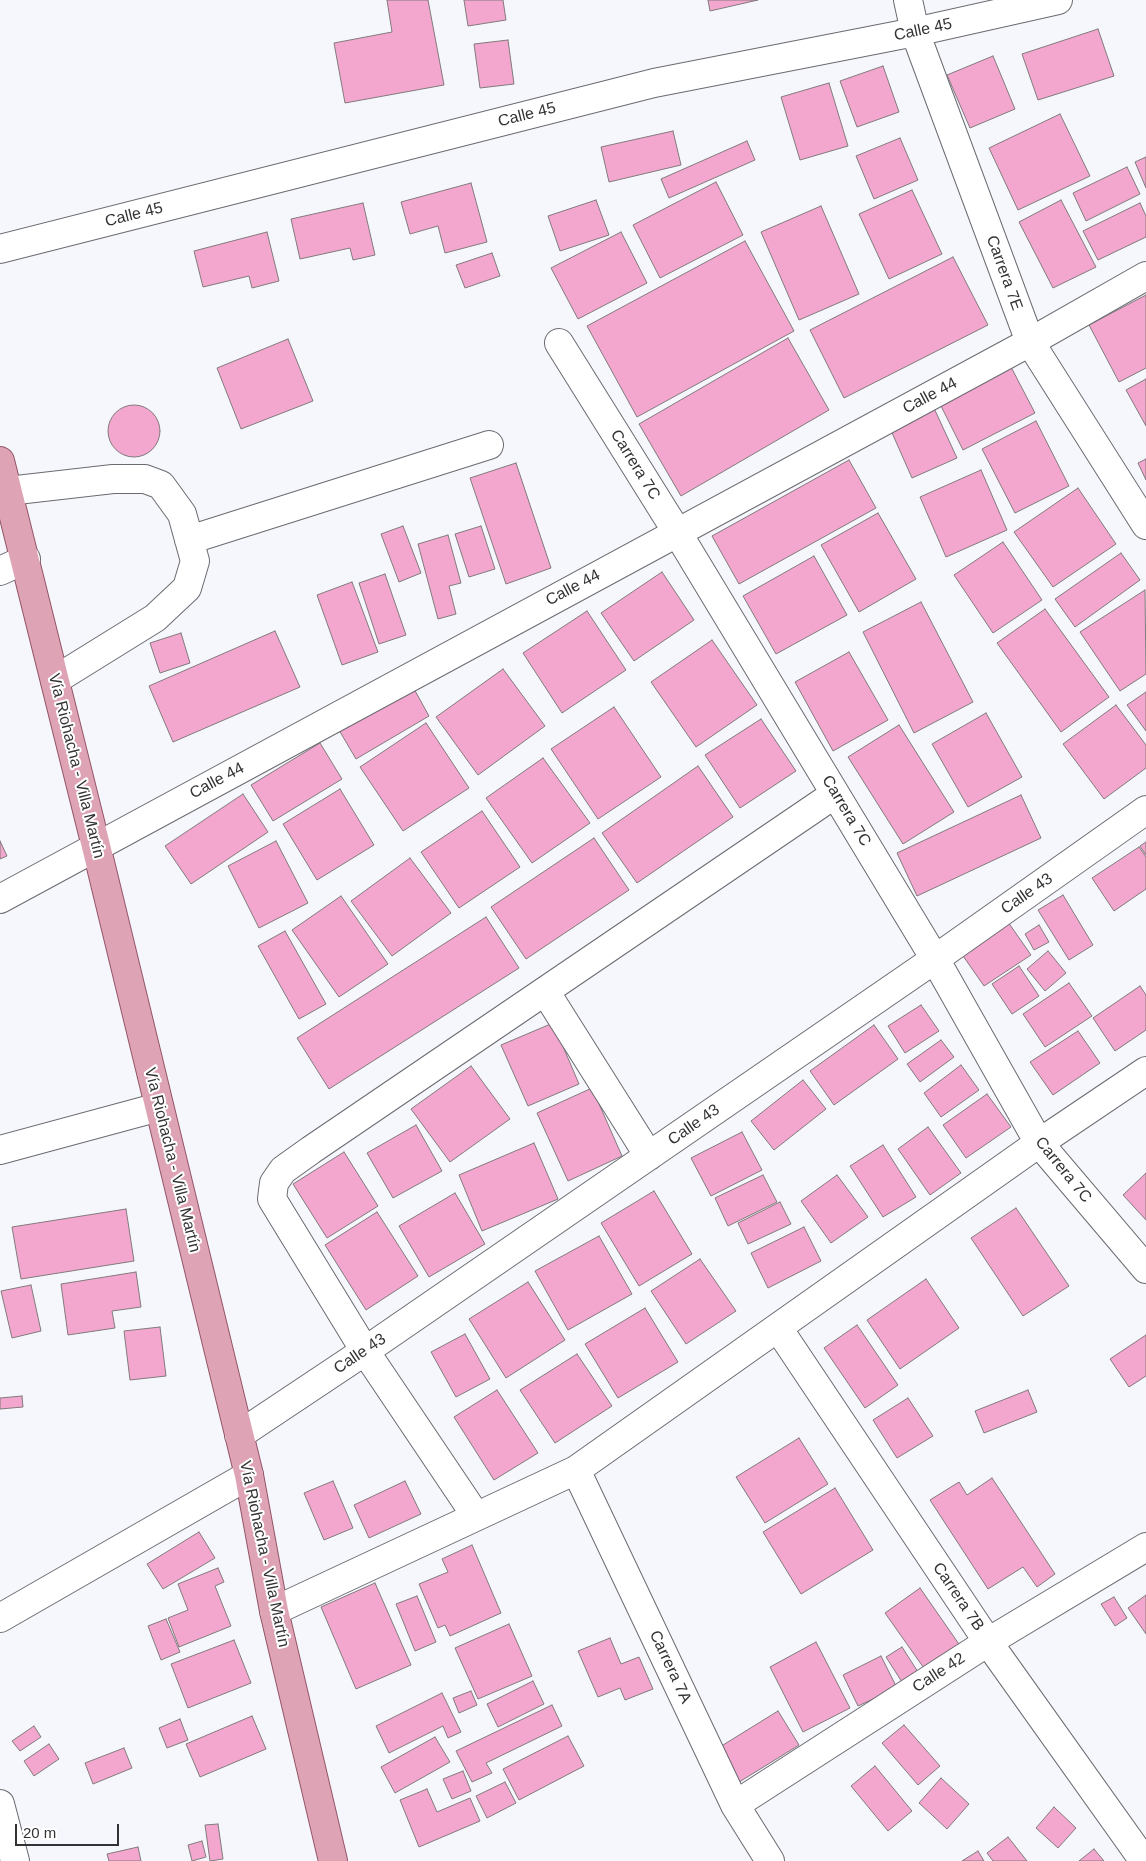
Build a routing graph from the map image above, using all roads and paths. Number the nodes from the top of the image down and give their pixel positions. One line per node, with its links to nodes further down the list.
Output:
1 (908, 0): 3 (street, Carrera 7E)
2 (1058, 0): 3 (street, Calle 45)
3 (915, 32): 4 (street, Calle 45); 6 (street, Carrera 7E)
4 (0, 249)
5 (1146, 276): 6 (street, Calle 44)
6 (1030, 342): 11 (street, Carrera 7E); 12 (street, Calle 44)
7 (559, 343): 12 (street, Carrera 7C)
8 (489, 445): 13 (street)
9 (0, 461): 10 (main road, Vía Riohacha - Villa Martín)
10 (8, 491): 13 (street); 14 (main road, Vía Riohacha - Villa Martín)
11 (1146, 525)
12 (677, 532): 17 (street, Carrera 7C); 19 (street, Calle 44)
13 (190, 540): 16 (street)
14 (26, 559): 15 (street); 16 (main road, Vía Riohacha - Villa Martín)
15 (0, 571)
16 (55, 680): 19 (main road, Vía Riohacha - Villa Martín)
17 (835, 794): 21 (street, Carrera 7C); 22 (street)
18 (1146, 810): 21 (street, Calle 43)
19 (96, 846): 20 (street, Calle 44); 24 (main road, Vía Riohacha - Villa Martín)
20 (0, 899)
21 (935, 959): 25 (street, Carrera 7C); 27 (street, Calle 43)
22 (545, 992): 27 (street); 30 (street)
23 (1146, 1072): 25 (street)
24 (159, 1108): 26 (street); 31 (main road, Vía Riohacha - Villa Martín)
25 (1039, 1144): 28 (street, Carrera 7C); 29 (street)
26 (0, 1150)
27 (648, 1156): 30 (street, Calle 43)
28 (1146, 1269)
29 (778, 1328): 32 (street); 38 (street, Carrera 7B)
30 (365, 1350): 31 (street, Calle 43); 34 (street)
31 (239, 1435): 33 (main road, Vía Riohacha - Villa Martín)
32 (576, 1470): 34 (street); 40 (street, Carrera 7A)
33 (249, 1475): 36 (main road, Vía Riohacha - Villa Martín); 37 (street)
34 (476, 1516): 36 (street)
35 (1146, 1547): 38 (street, Calle 42)
36 (274, 1611): 42 (main road, Vía Riohacha - Villa Martín)
37 (0, 1618)
38 (988, 1642): 40 (street, Calle 42); 44 (street, Carrera 7B)
39 (0, 1804): 41 (street)
40 (735, 1805): 43 (street, Carrera 7A)
41 (15, 1861)
42 (334, 1861)
43 (770, 1861)
44 (1144, 1861)

